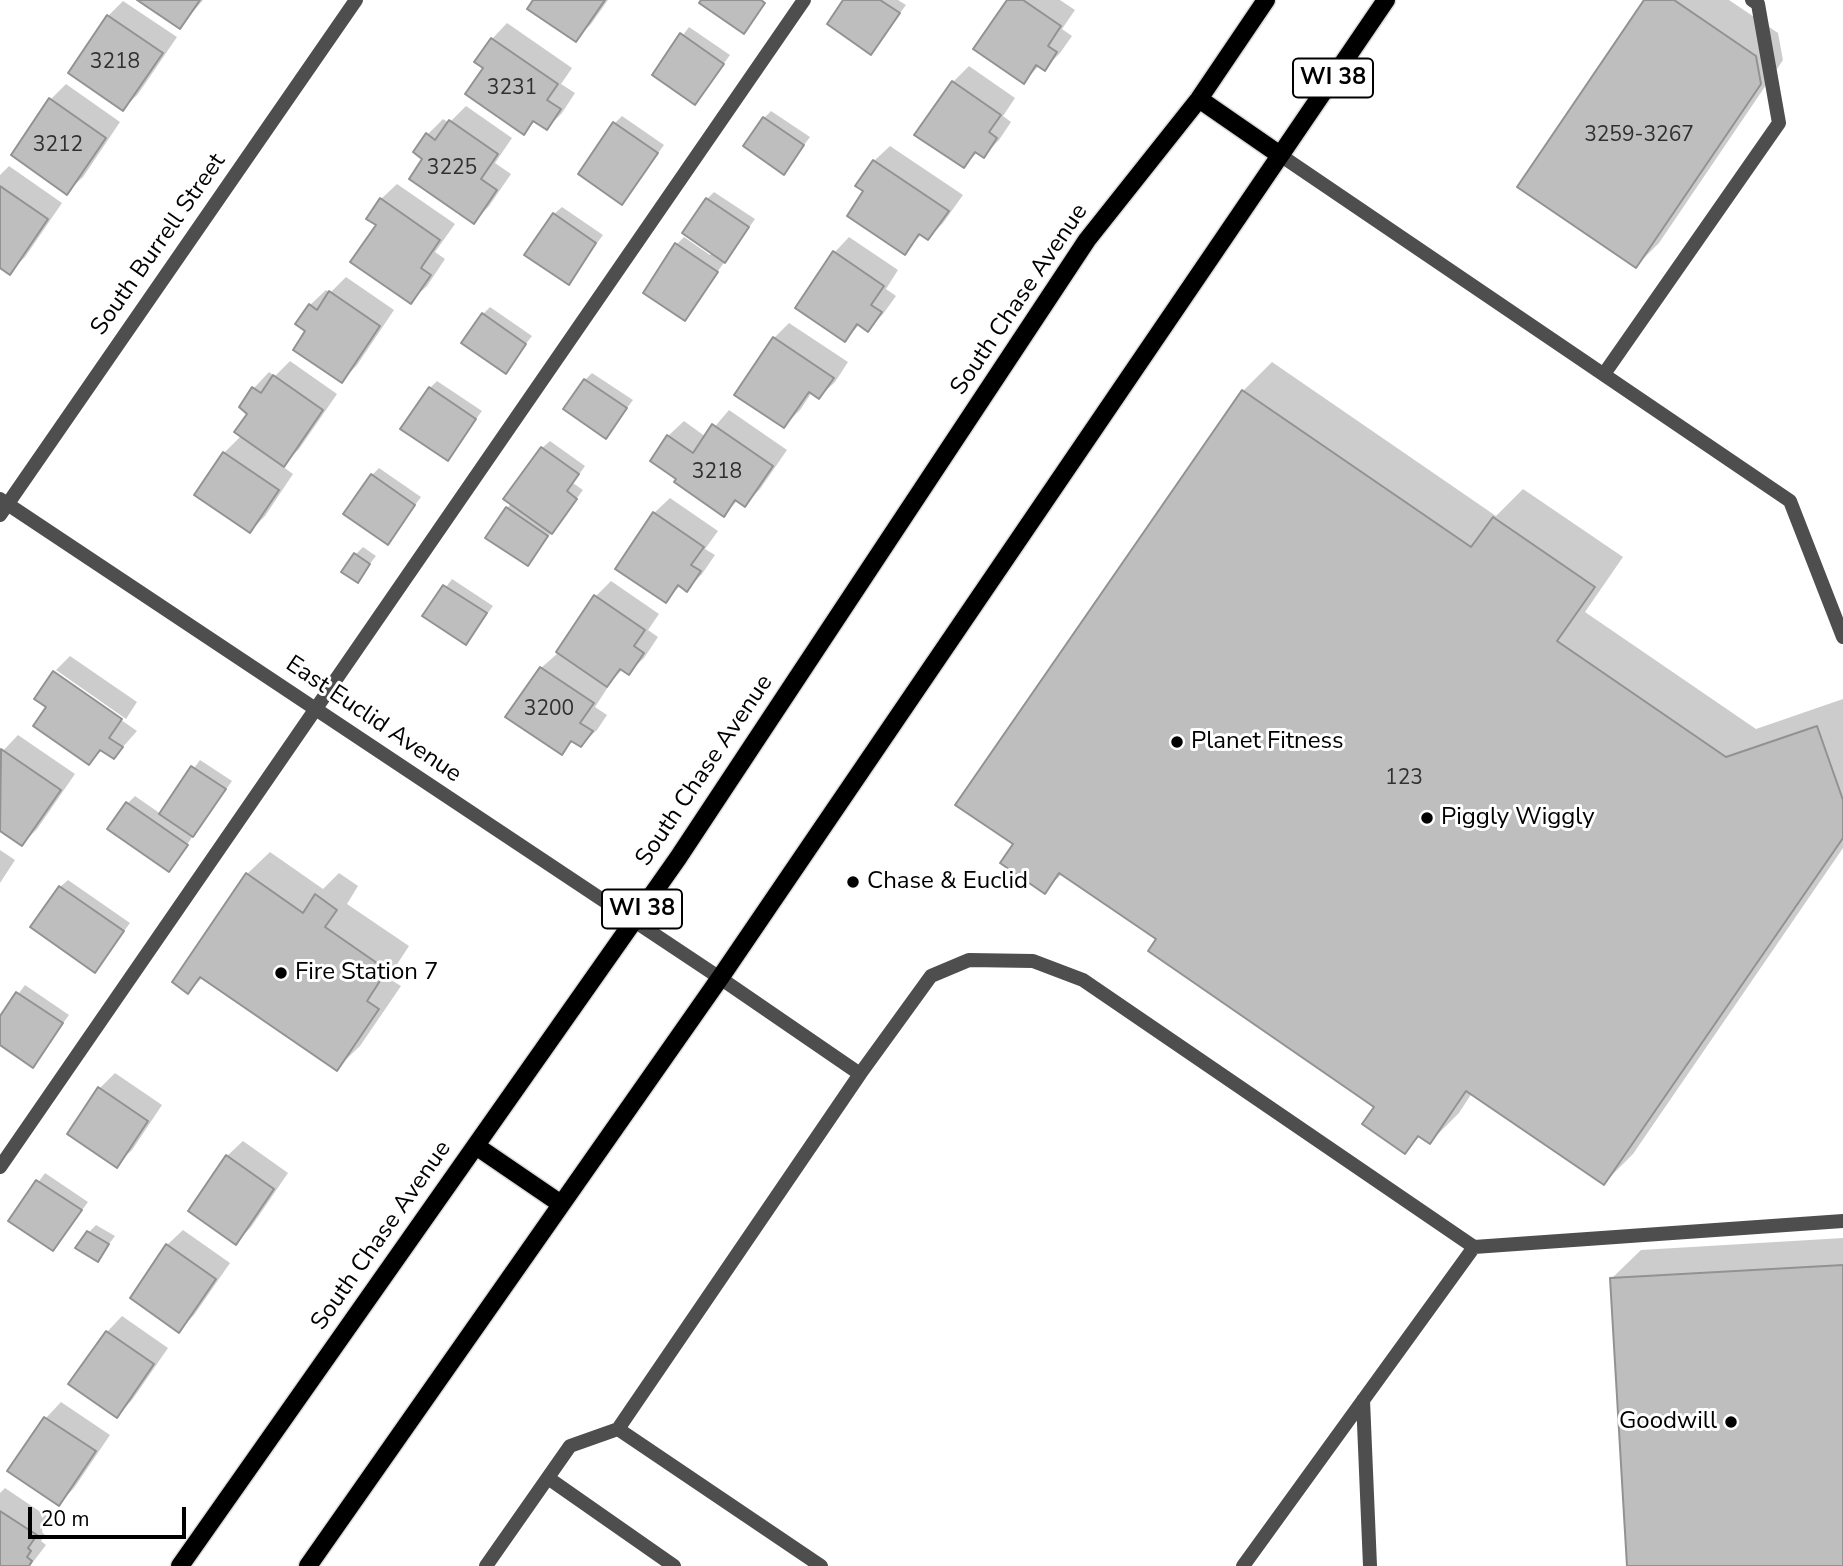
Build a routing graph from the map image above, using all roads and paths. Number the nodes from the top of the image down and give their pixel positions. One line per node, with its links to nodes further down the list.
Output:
1 (356, 0): 9 (street, South Burrell Street)
2 (804, 0): 11 (street)
3 (1266, 0): 6 (main road, South Chase Avenue / WI 38)
4 (1386, 0): 7 (main road, WI 38)
5 (1752, 0): 8 (street)
6 (1199, 99): 7 (main road); 12 (main road, South Chase Avenue / WI 38)
7 (1280, 155): 8 (street); 13 (main road, WI 38)
8 (1604, 374): 10 (street)
9 (3, 506): 11 (street, East Euclid Avenue)
10 (1843, 637)
11 (316, 709): 12 (street, East Euclid Avenue); 16 (street)
12 (634, 922): 13 (street, East Euclid Avenue); 15 (main road, South Chase Avenue / WI 38)
13 (720, 978): 14 (street, East Euclid Avenue); 17 (main road, WI 38)
14 (860, 1074): 19 (street); 21 (street)
15 (476, 1146): 17 (main road); 24 (main road, South Chase Avenue / WI 38)
16 (0, 1167)
17 (561, 1204): 25 (main road, WI 38)
18 (1843, 1220): 19 (street)
19 (1474, 1247): 20 (street)
20 (1363, 1400): 30 (street); 31 (street)
21 (618, 1429): 22 (street); 29 (street)
22 (548, 1478): 23 (street); 26 (street)
23 (649, 1549): 27 (street); 28 (street)
24 (180, 1566)
25 (308, 1566)
26 (486, 1566)
27 (650, 1566)
28 (674, 1566)
29 (821, 1566)
30 (1243, 1566)
31 (1370, 1566)

